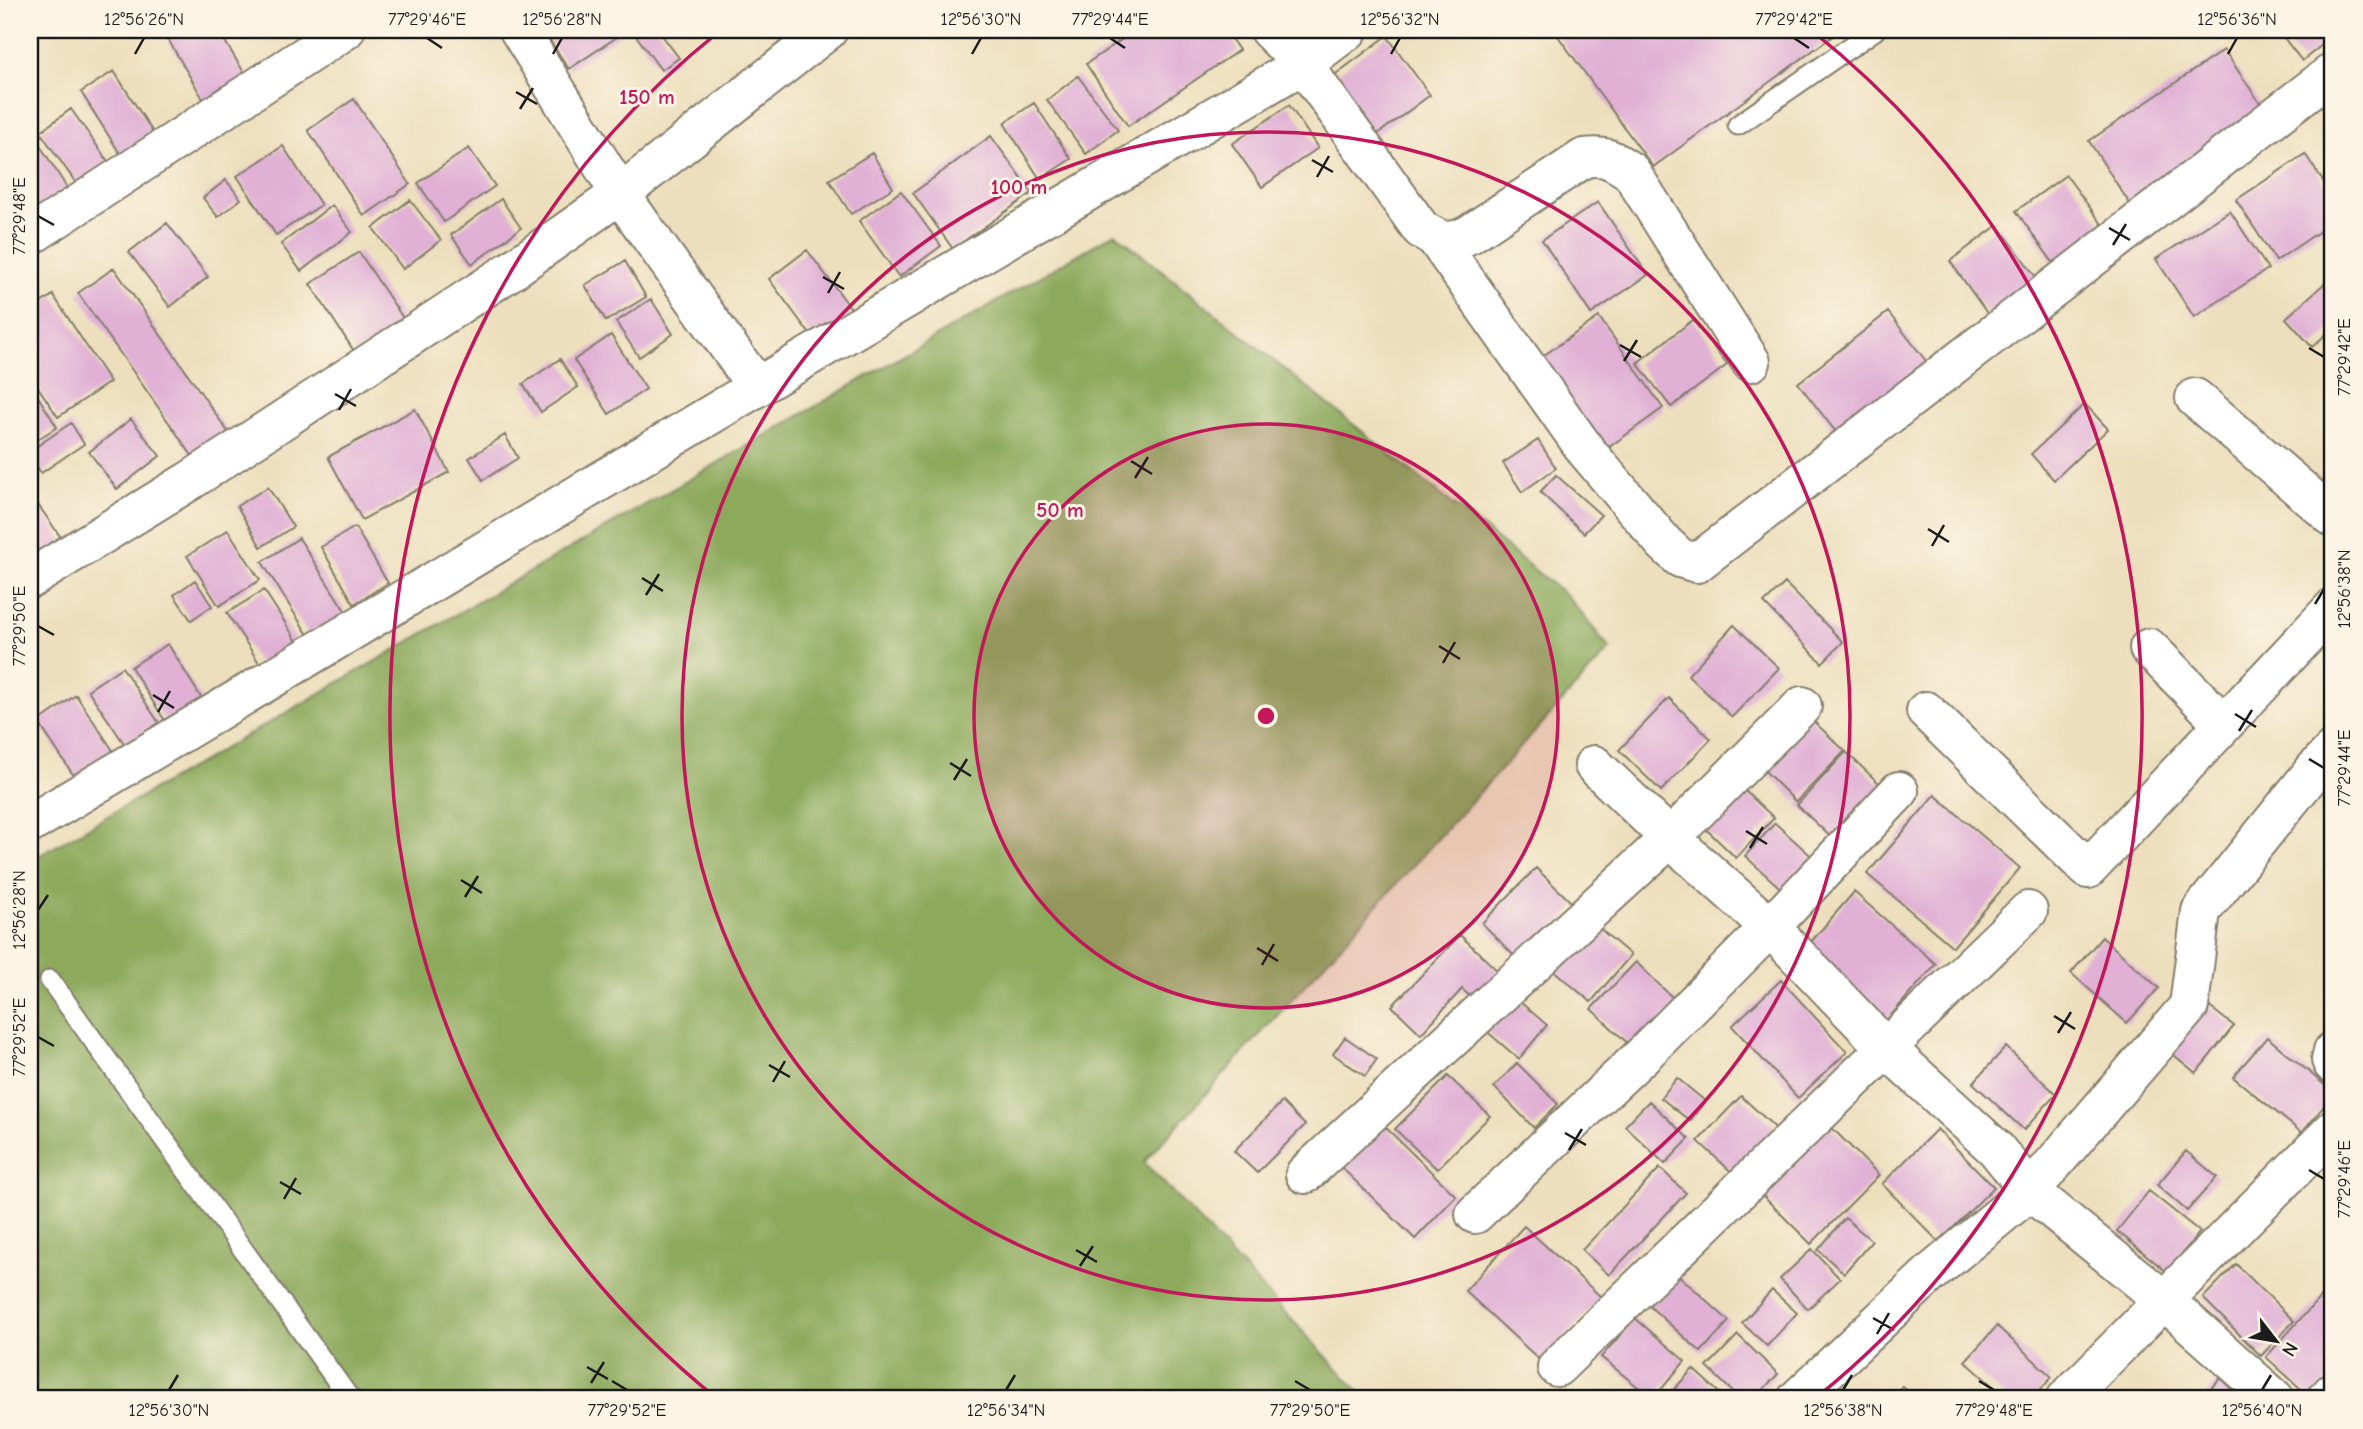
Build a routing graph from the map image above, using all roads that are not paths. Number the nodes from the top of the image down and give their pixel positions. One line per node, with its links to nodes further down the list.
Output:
1 (345, 30): 11 (street)
2 (519, 30): 10 (street)
3 (828, 30): 10 (street)
4 (1269, 30): 7 (street)
5 (1348, 30): 7 (street)
6 (1875, 30): 9 (lane)
7 (1303, 64): 12 (street); 14 (street)
8 (2333, 72): 12 (street)
9 (1738, 125)
10 (620, 194): 14 (street); 17 (street)
11 (30, 236)
12 (1437, 240): 13 (street)
13 (1751, 362)
14 (757, 387): 26 (street)
15 (2195, 398): 16 (street)
16 (2333, 517)
17 (30, 579)
18 (2333, 608): 22 (street)
19 (2149, 648): 22 (street)
20 (1802, 706): 27 (street)
21 (1926, 711): 22 (street)
22 (2224, 724)
23 (2333, 750): 36 (street)
24 (1594, 765): 27 (street)
25 (1899, 792): 29 (street)
26 (30, 824)
27 (1670, 838): 29 (street); 35 (street)
28 (2028, 911): 31 (street)
29 (1770, 927): 31 (street); 37 (street)
30 (50, 980): 41 (lane)
31 (1885, 1046): 36 (street); 39 (street)
32 (2333, 1051): 33 (street)
33 (2333, 1064)
34 (2333, 1130): 38 (street)
35 (1305, 1174)
36 (2030, 1191): 38 (street); 42 (street)
37 (1475, 1214)
38 (2165, 1301): 43 (street); 44 (street)
39 (1557, 1367)
40 (2333, 1392): 45 (street)
41 (350, 1399)
42 (1797, 1399)
43 (2066, 1399)
44 (2275, 1399)
45 (2326, 1399)

